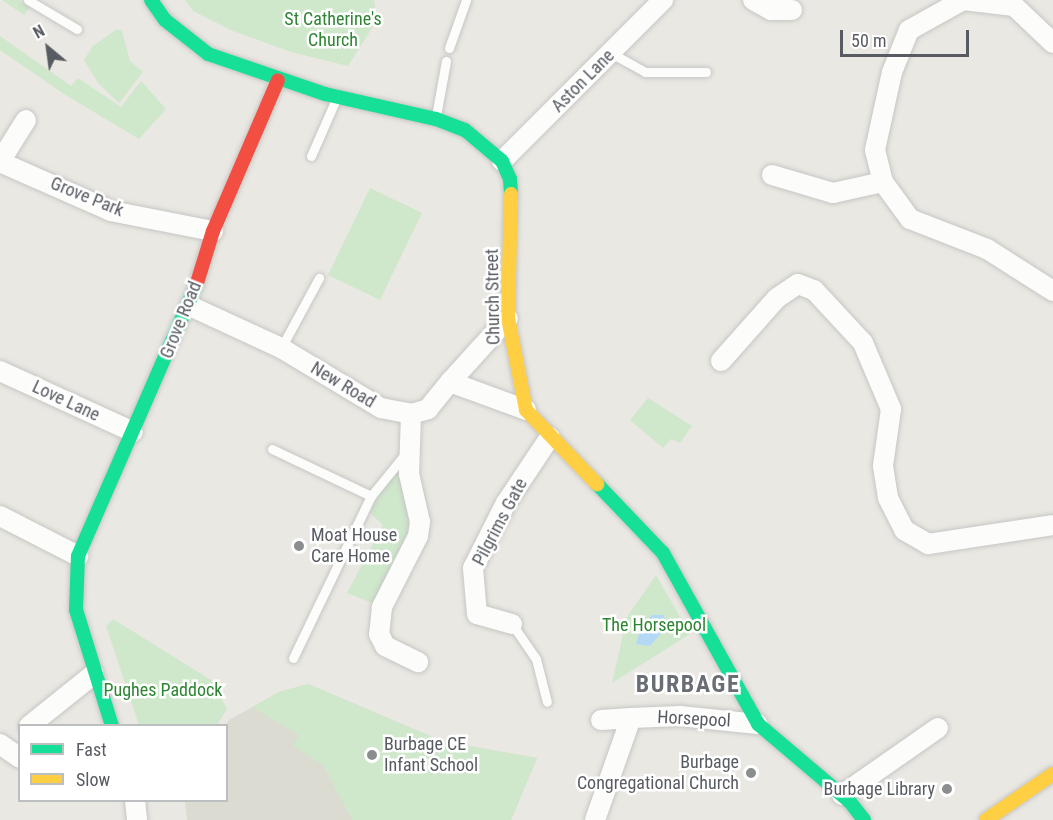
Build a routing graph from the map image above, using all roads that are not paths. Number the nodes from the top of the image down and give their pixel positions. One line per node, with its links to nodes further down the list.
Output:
1 (28, 0): 7 (lane)
2 (151, 0): 13 (main road)
3 (465, 0): 9 (lane)
4 (663, 0): 10 (street, Aston Lane)
5 (753, 0): 6 (street)
6 (792, 10)
7 (77, 28)
8 (1053, 43): 21 (street)
9 (449, 48)
10 (611, 53): 12 (lane); 19 (street, Aston Lane)
11 (446, 61): 15 (lane)
12 (706, 72)
13 (278, 80): 14 (main road); 22 (main road, Grove Road)
14 (336, 96): 15 (main road); 17 (lane)
15 (436, 119): 19 (main road)
16 (26, 120): 18 (street)
17 (312, 156)
18 (1, 161): 22 (street, Grove Park)
19 (502, 161): 26 (main road, Church Street)
20 (772, 175): 21 (street)
21 (883, 182): 24 (street)
22 (213, 231): 25 (main road, Grove Road)
23 (319, 278): 27 (lane)
24 (1053, 291)
25 (190, 306): 27 (street, New Road); 33 (main road, Grove Road)
26 (508, 318): 30 (street); 31 (main road, Church Street)
27 (281, 348): 32 (street, New Road)
28 (721, 361): 39 (street)
29 (0, 371): 33 (street, Love Lane)
30 (450, 382): 31 (street); 32 (street)
31 (526, 410): 34 (main road, Church Street)
32 (411, 414): 36 (street)
33 (133, 432): 40 (main road, Grove Road)
34 (550, 437): 41 (street, Pilgrims Gate); 50 (main road, Church Street)
35 (272, 449): 37 (lane)
36 (407, 451): 37 (lane); 43 (street)
37 (371, 496): 42 (lane)
38 (0, 516): 40 (street)
39 (1053, 525)
40 (78, 556): 44 (main road, Grove Road)
41 (512, 624): 45 (lane)
42 (293, 658)
43 (418, 662)
44 (94, 674): 48 (street); 49 (main road, Grove Road)
45 (547, 702)
46 (631, 718): 47 (street, Horsepool); 50 (street, Horsepool); 58 (street, Horsepool)
47 (601, 720)
48 (32, 724)
49 (111, 724)
50 (758, 724): 55 (main road, Church Street)
51 (938, 728): 55 (street)
52 (0, 744): 53 (street)
53 (18, 757)
54 (1053, 774): 60 (main road)
55 (842, 795): 59 (main road, Church Street)
56 (135, 802): 57 (street)
57 (137, 820)
58 (595, 820)
59 (864, 820)
60 (986, 820)

